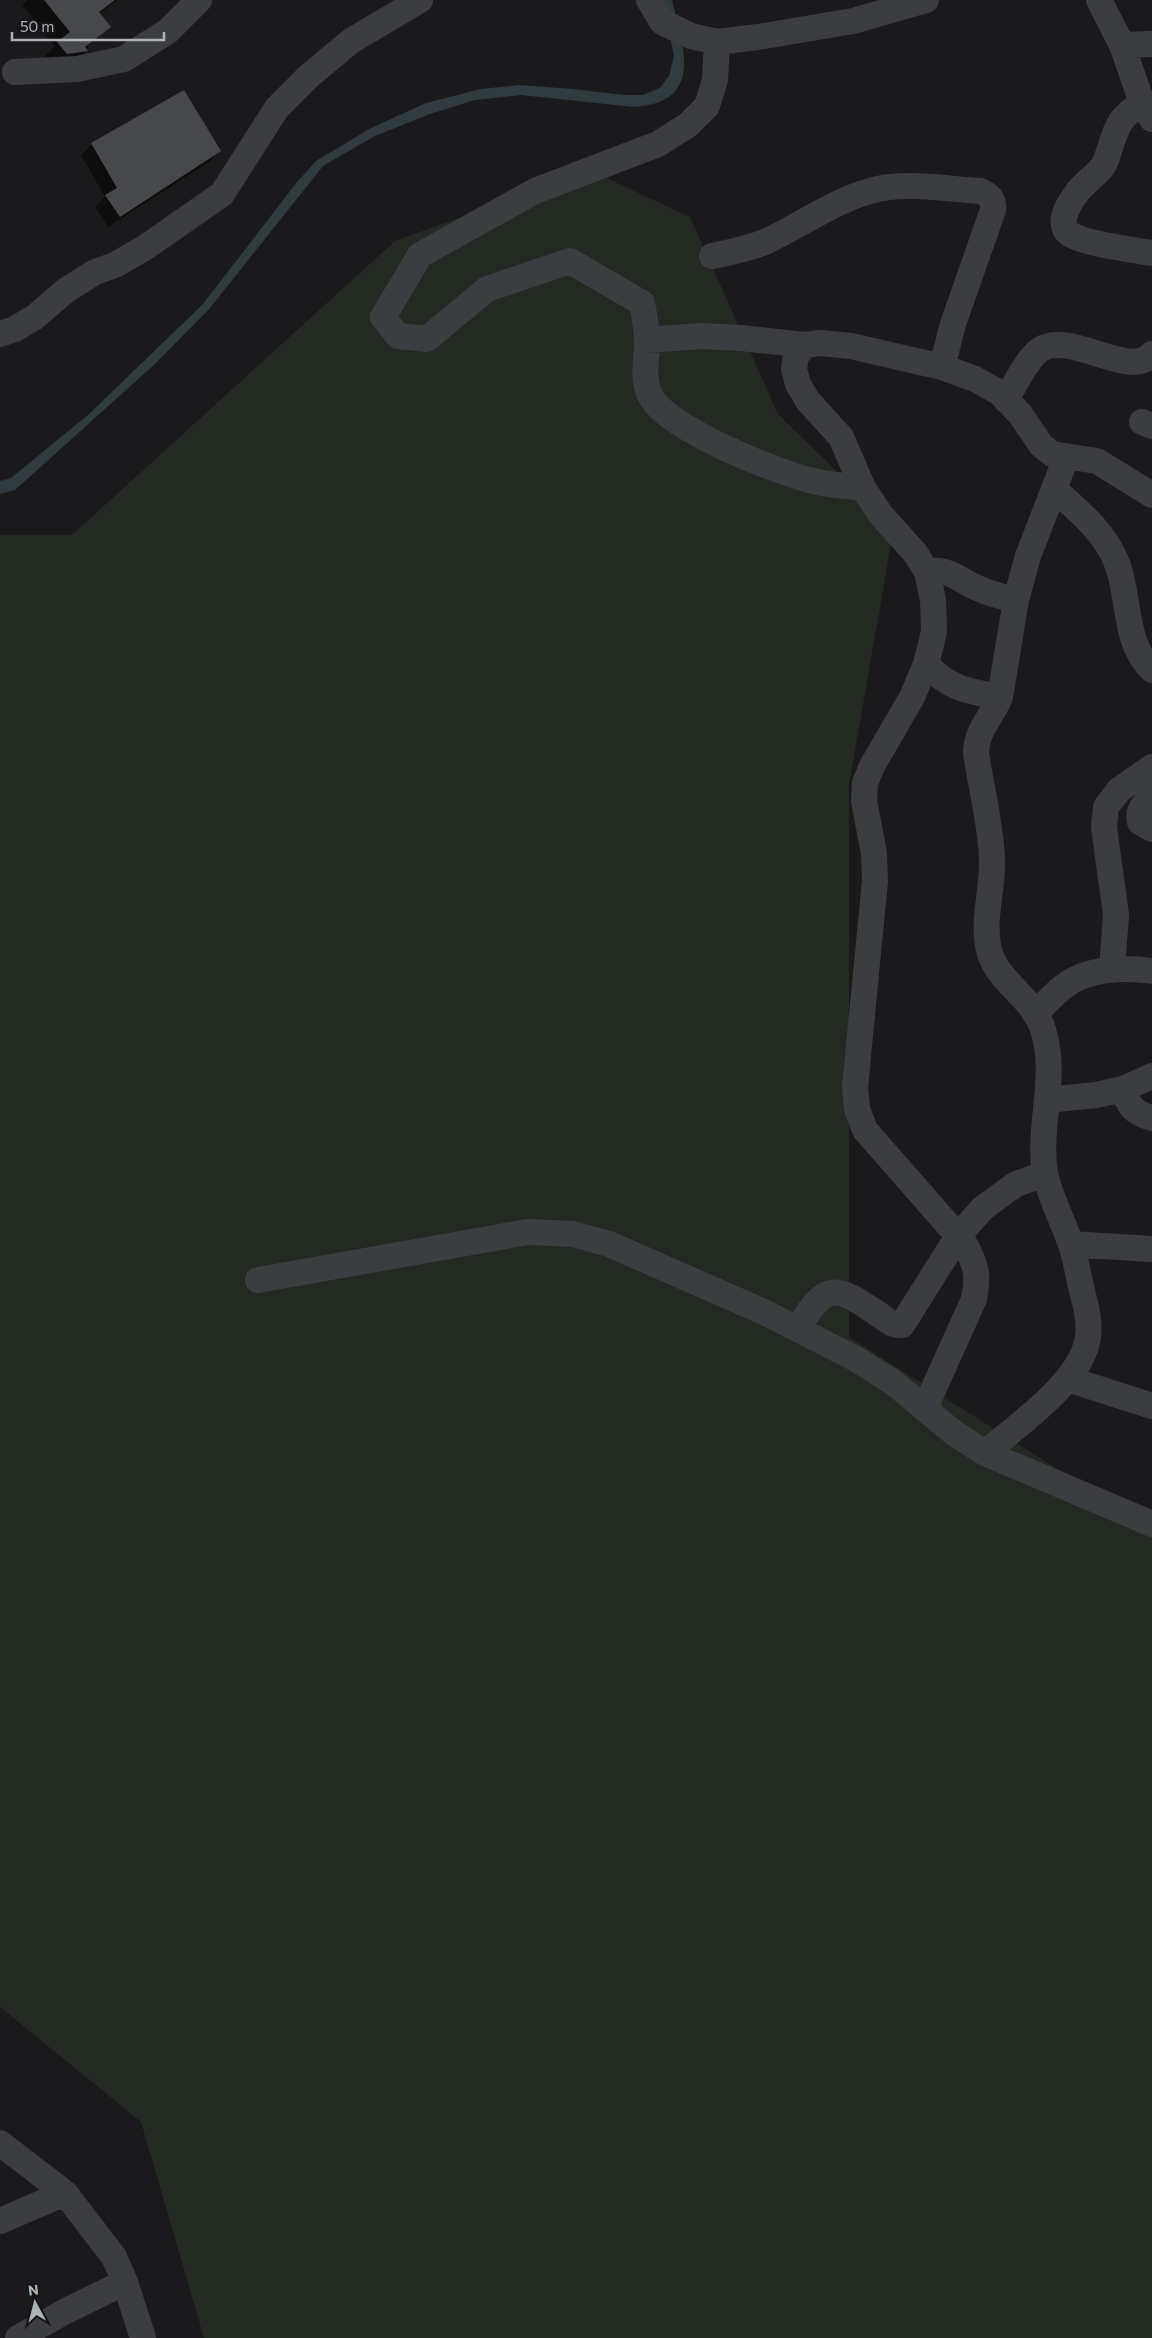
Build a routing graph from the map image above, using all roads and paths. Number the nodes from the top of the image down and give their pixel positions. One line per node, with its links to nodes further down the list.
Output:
1 (199, 0): 9 (street)
2 (420, 0): 13 (street)
3 (926, 0): 6 (street)
4 (1099, 0): 8 (street)
5 (656, 11): 6 (street)
6 (717, 42): 14 (street)
7 (1152, 44): 8 (street)
8 (1122, 45): 10 (street)
9 (15, 72)
10 (1147, 111): 11 (street)
11 (1152, 253)
12 (712, 256): 17 (street)
13 (0, 334)
14 (647, 340): 15 (street); 20 (street)
15 (805, 345): 17 (street); 20 (street)
16 (1152, 354): 18 (street)
17 (942, 367): 18 (street)
18 (1006, 400): 19 (street)
19 (1066, 458): 21 (street); 22 (street)
20 (862, 488): 23 (street)
21 (1054, 489): 24 (street); 26 (street)
22 (1152, 495)
23 (927, 572): 24 (street); 25 (street)
24 (1016, 600): 27 (street)
25 (926, 664): 27 (street); 39 (street)
26 (1152, 670)
27 (1000, 697): 33 (street)
28 (1152, 767): 31 (street)
29 (1152, 796): 30 (street)
30 (1152, 829)
31 (1112, 969): 32 (street); 33 (street)
32 (1152, 971)
33 (1035, 1014): 36 (street)
34 (1152, 1076): 35 (street)
35 (1123, 1090): 36 (street); 37 (street)
36 (1048, 1100): 38 (street)
37 (1152, 1118)
38 (1046, 1174): 39 (street); 40 (street)
39 (958, 1236): 43 (street); 46 (street)
40 (1071, 1244): 41 (street); 44 (street)
41 (1152, 1248)
42 (258, 1280): 43 (street)
43 (798, 1329): 46 (street)
44 (1068, 1379): 45 (street); 47 (street)
45 (1152, 1406)
46 (925, 1408): 47 (street)
47 (985, 1453): 48 (street)
48 (1152, 1524)
49 (0, 2143): 50 (street)
50 (65, 2193): 51 (street); 52 (street)
51 (0, 2221)
52 (125, 2282): 53 (street); 54 (street)
53 (18, 2338)
54 (143, 2338)

